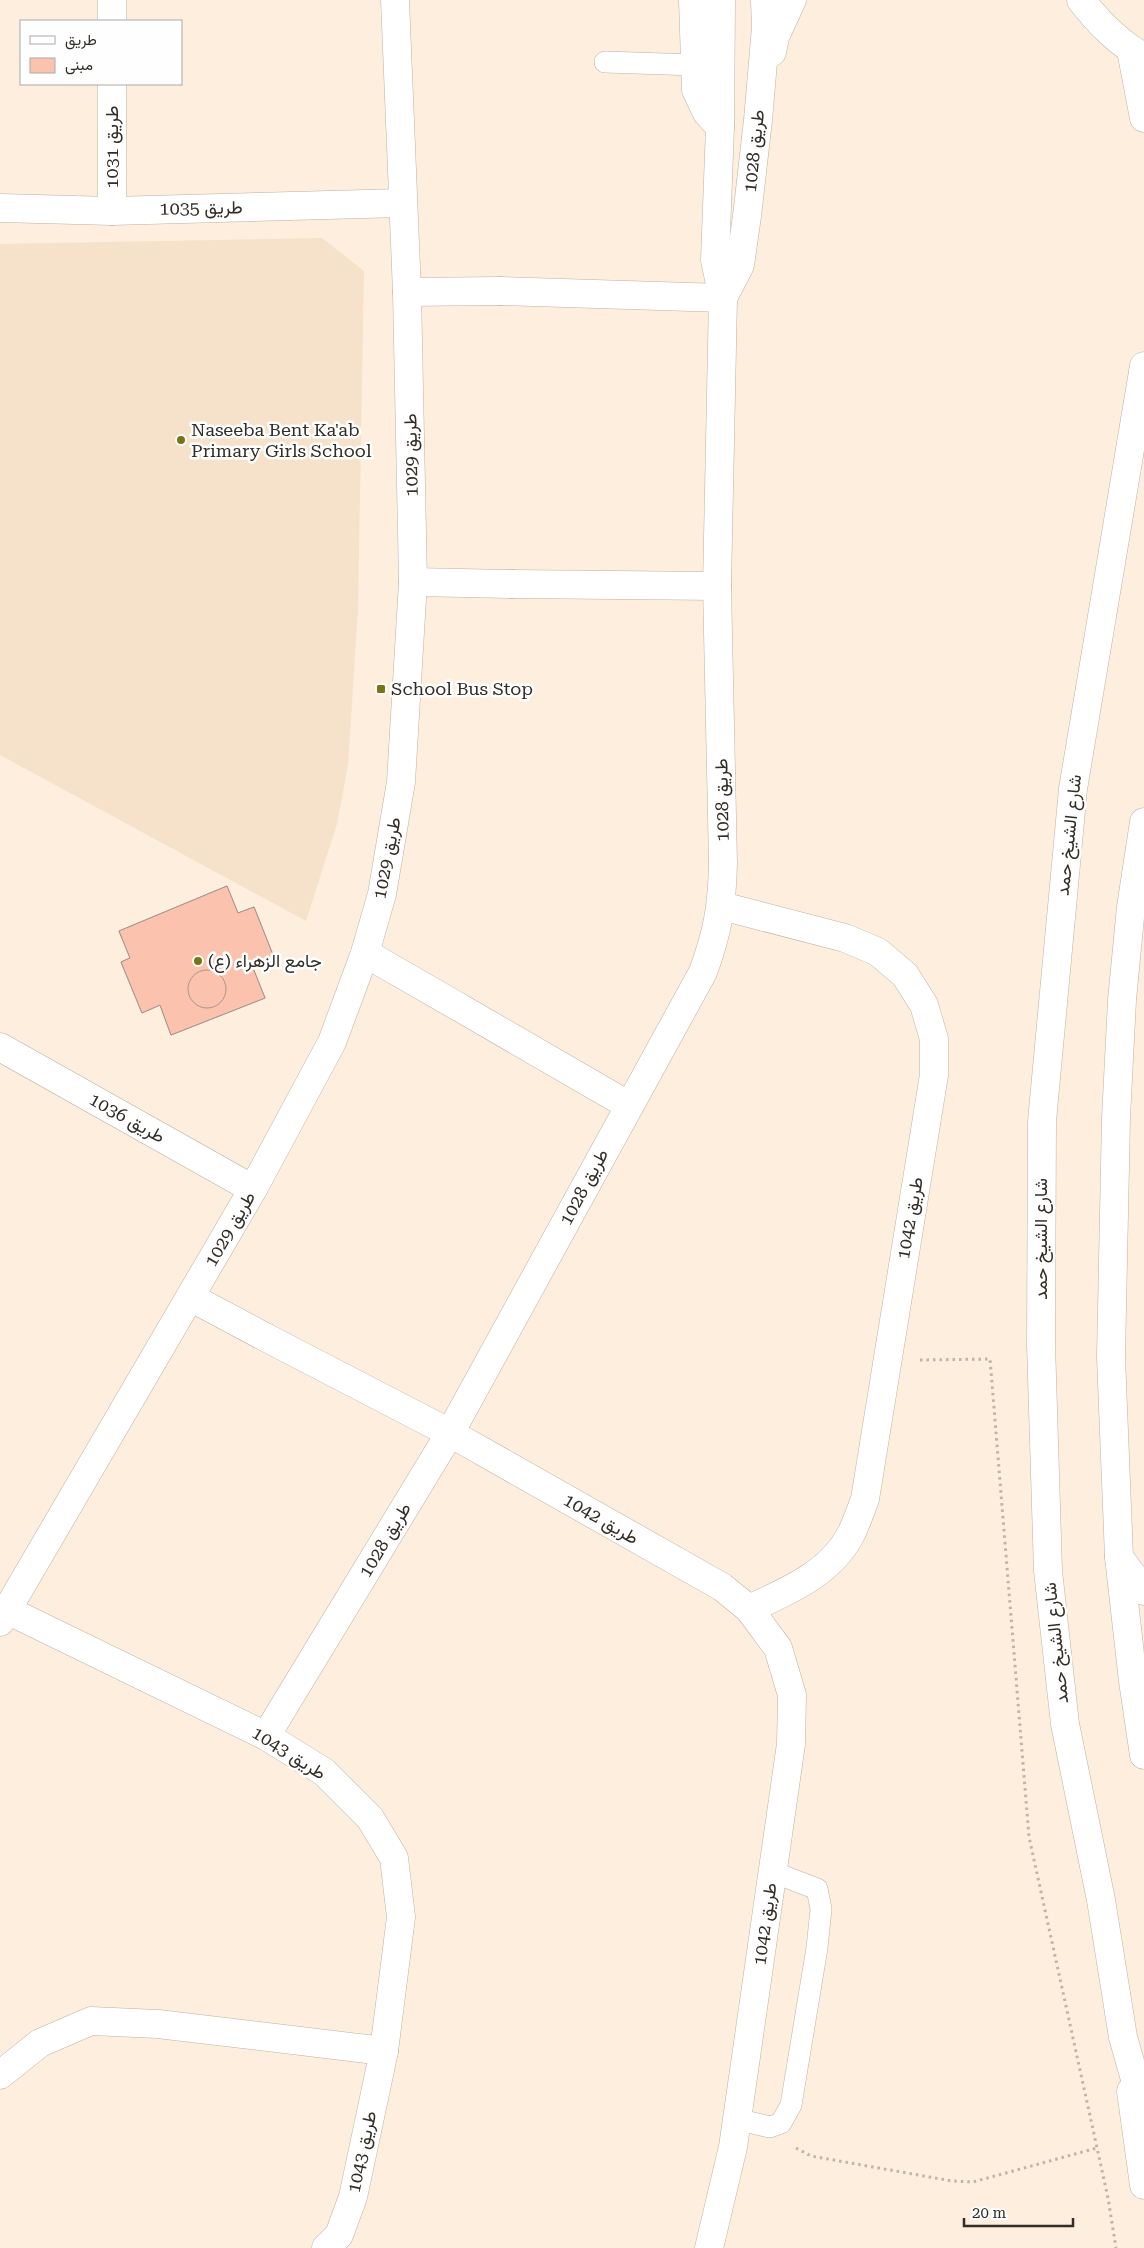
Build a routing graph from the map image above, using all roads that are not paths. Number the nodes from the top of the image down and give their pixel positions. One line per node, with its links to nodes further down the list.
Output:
1 (112, 0): 8 (street)
2 (395, 0): 16 (street, طريق 1029)
3 (693, 0): 11 (street)
4 (721, 0): 15 (street, طريق 1028)
5 (765, 0): 14 (street, طريق 1028)
6 (792, 0): 14 (street)
7 (1081, 0): 9 (street)
8 (112, 20)
9 (1137, 54): 13 (street)
10 (605, 62): 11 (lane)
11 (695, 65): 15 (street)
12 (112, 85): 18 (street, طريق 1031)
13 (1144, 118)
14 (758, 120): 20 (street, طريق 1028)
15 (720, 127): 20 (street, طريق 1028)
16 (402, 203): 18 (street, طريق 1035); 19 (street, طريق 1029)
17 (0, 208): 18 (street, طريق 1035)
18 (112, 211)
19 (407, 292): 20 (street); 22 (street, طريق 1029)
20 (723, 298): 23 (street, طريق 1028)
21 (1144, 366): 39 (street, شارع الشيخ حمد)
22 (413, 582): 23 (street); 26 (street, طريق 1029)
23 (717, 586): 25 (street, طريق 1028)
24 (1144, 822): 32 (street)
25 (722, 906): 28 (street, طريق 1028); 34 (street, طريق 1042)
26 (365, 953): 28 (street); 29 (street, طريق 1029)
27 (0, 1047): 29 (street, طريق 1036)
28 (628, 1104): 31 (street, طريق 1028)
29 (253, 1189): 30 (street, طريق 1029)
30 (190, 1297): 31 (street, طريق 1042); 35 (street, طريق 1029)
31 (450, 1433): 34 (street, طريق 1042); 36 (street, طريق 1028)
32 (1119, 1557): 33 (street); 37 (street)
33 (1144, 1591)
34 (749, 1609): 38 (street, طريق 1042)
35 (4, 1616): 36 (street, طريق 1043)
36 (266, 1736): 40 (street, طريق 1043)
37 (1144, 1755)
38 (772, 1872): 43 (street, طريق 1042); 43 (lane)
39 (1123, 2038): 42 (street, شارع الشيخ حمد); 44 (street)
40 (384, 2051): 41 (street); 45 (street, طريق 1043)
41 (0, 2075)
42 (1144, 2111)
43 (736, 2119): 46 (street, طريق 1042)
44 (1144, 2185)
45 (326, 2248)
46 (709, 2248)

